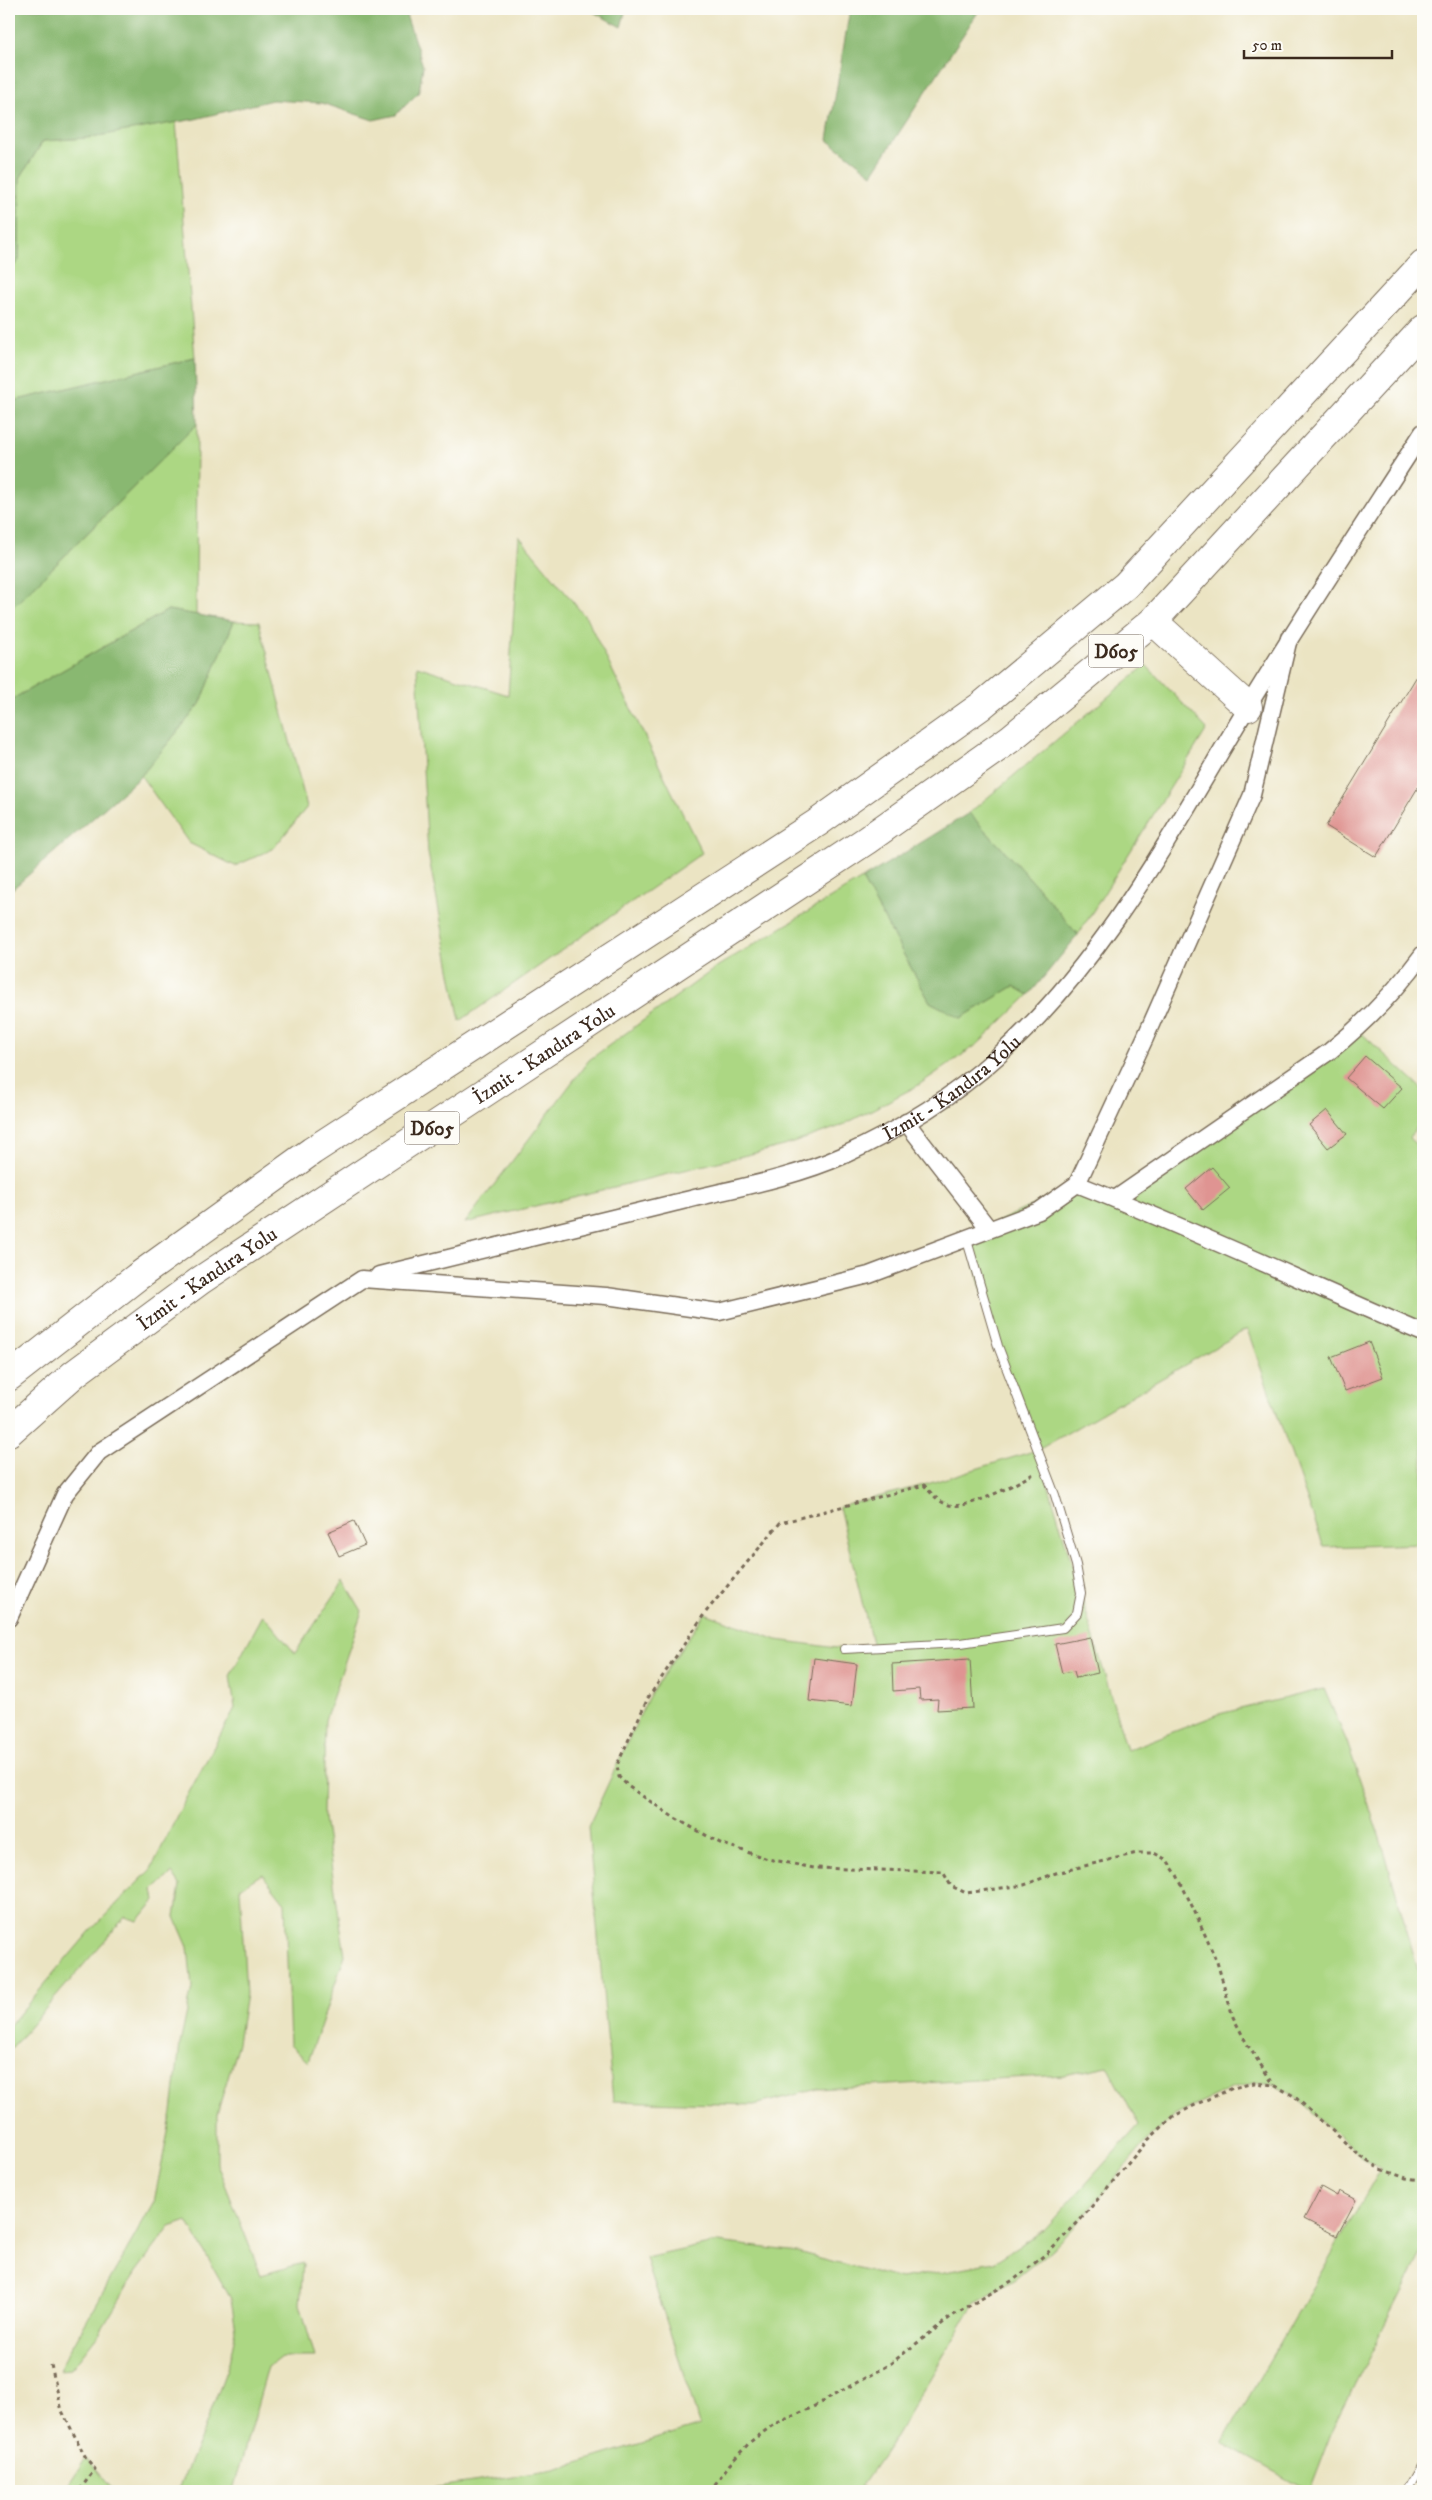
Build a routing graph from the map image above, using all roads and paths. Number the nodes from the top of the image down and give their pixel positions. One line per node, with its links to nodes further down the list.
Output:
1 (1423, 264): 15 (highway)
2 (1423, 329): 4 (highway, D605)
3 (1423, 432): 5 (street, İzmit - Kandıra Yolu)
4 (1153, 621): 6 (highway); 16 (highway, İzmit - Kandıra Yolu / D605)
5 (1289, 638): 6 (street, İzmit - Kandıra Yolu); 9 (street)
6 (1248, 707): 8 (street, İzmit - Kandıra Yolu)
7 (1423, 954): 10 (street)
8 (906, 1122): 11 (street); 13 (street, İzmit - Kandıra Yolu)
9 (1078, 1184): 10 (street); 11 (street)
10 (1115, 1199): 14 (street)
11 (989, 1229): 12 (street)
12 (966, 1237): 13 (street); 17 (lane)
13 (362, 1279): 18 (street, İzmit - Kandıra Yolu)
14 (1423, 1333)
15 (9, 1377)
16 (9, 1432)
17 (1045, 1468): 19 (lane); 20 (path)
18 (9, 1618)
19 (844, 1649)
20 (1274, 2085): 21 (path); 25 (path)
21 (1423, 2180)
22 (51, 2365): 24 (path)
23 (1423, 2462): 26 (lane)
24 (79, 2491)
25 (710, 2491)
26 (1406, 2491)

